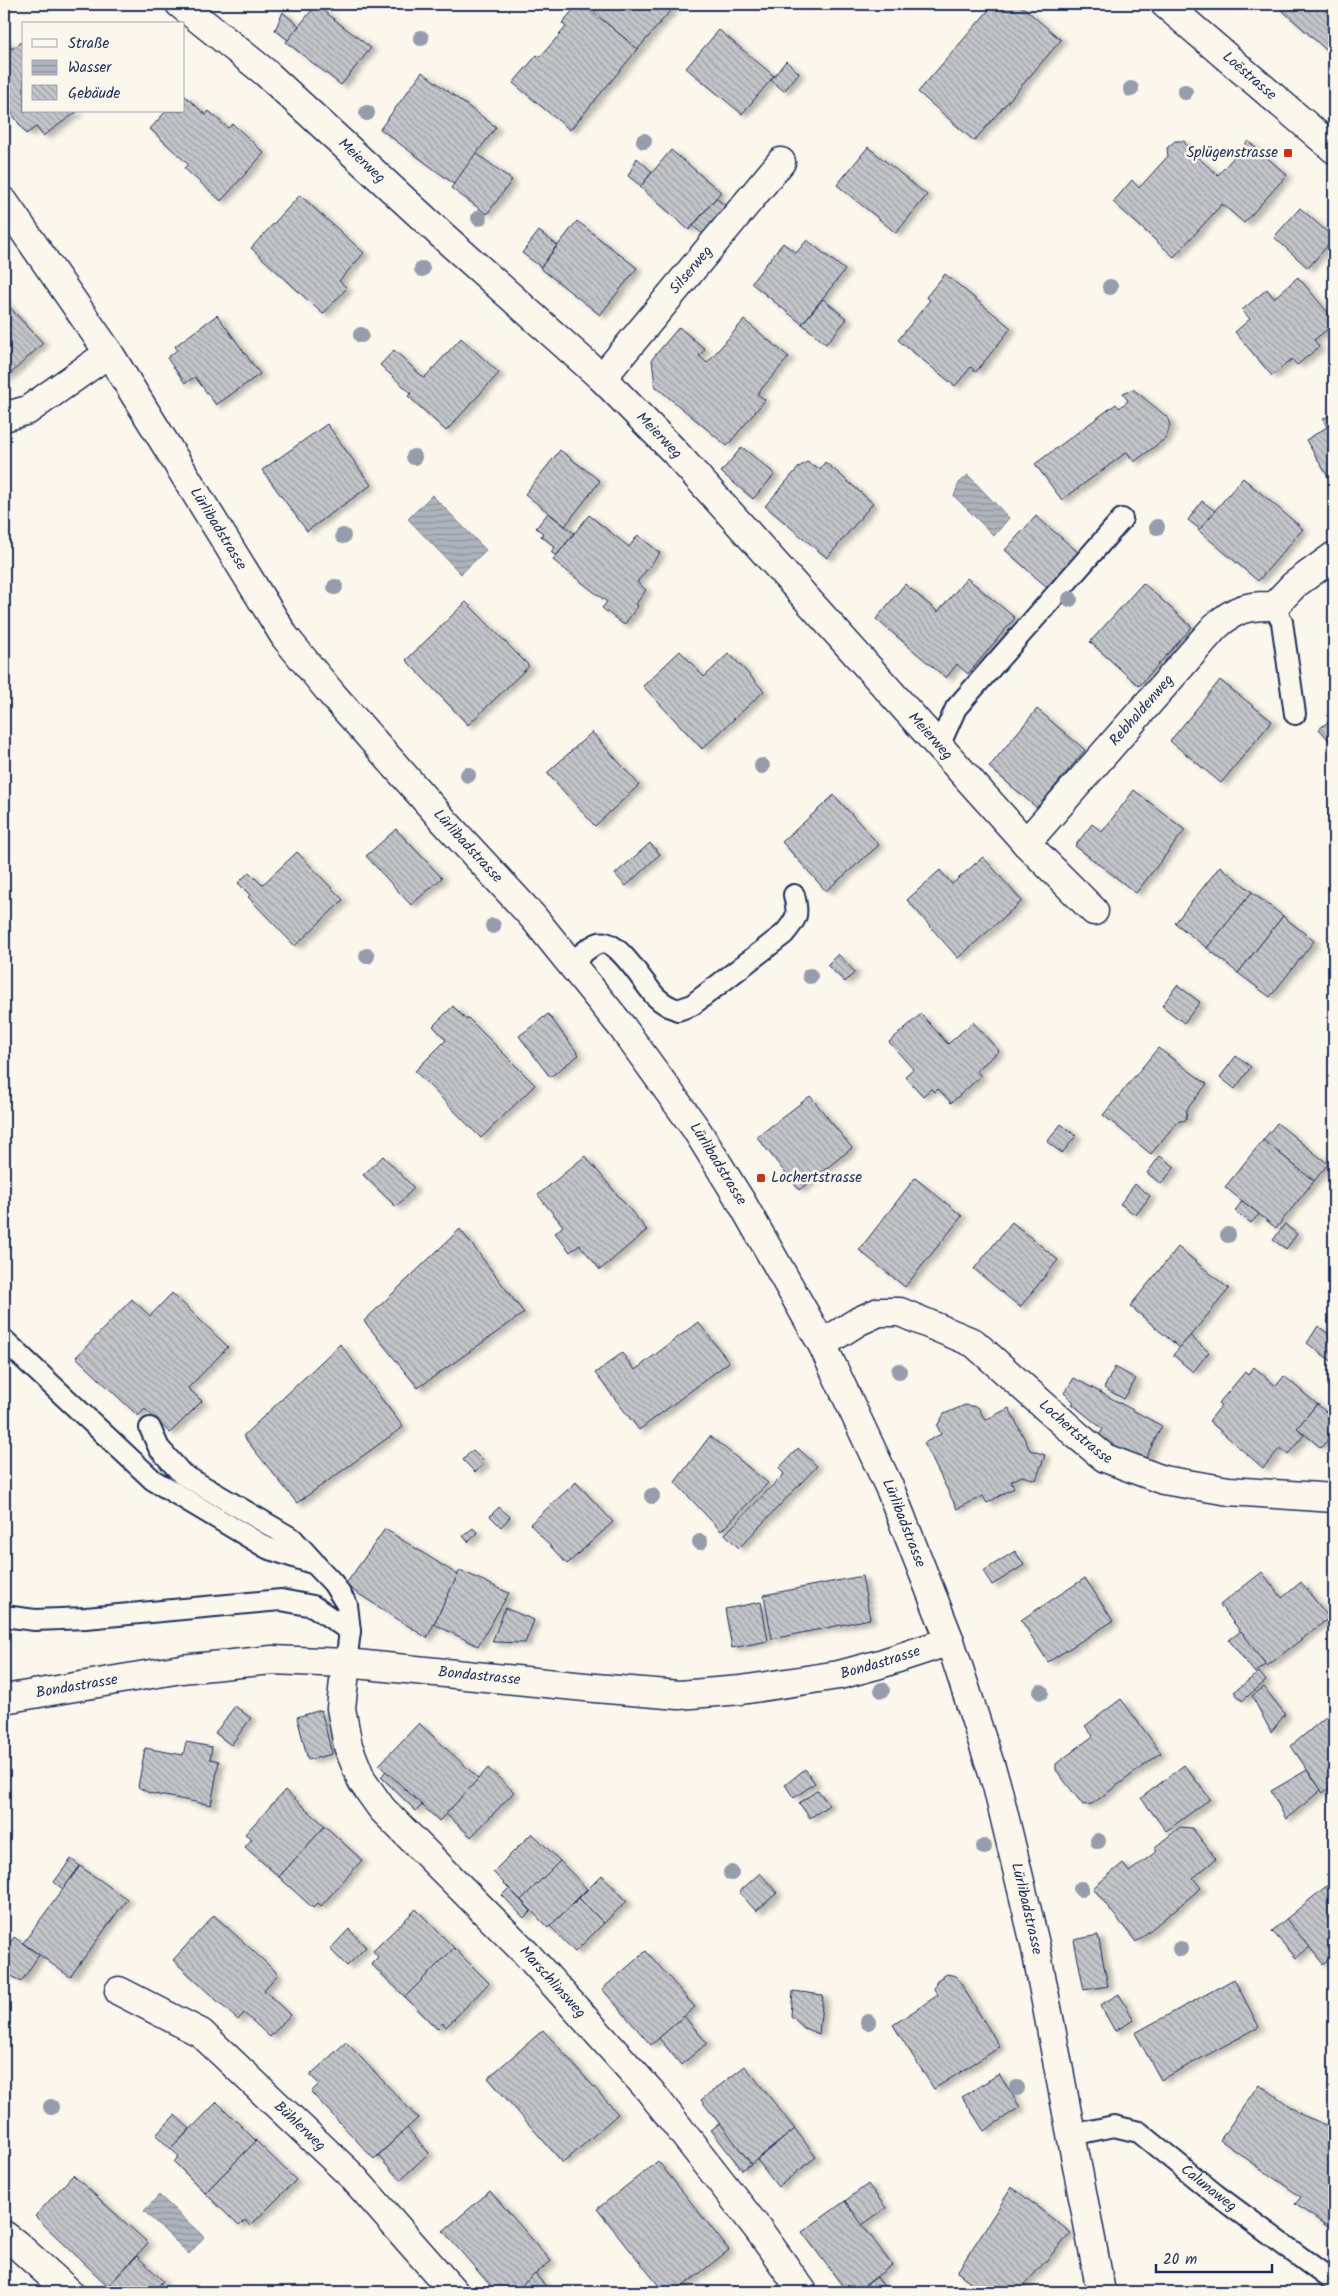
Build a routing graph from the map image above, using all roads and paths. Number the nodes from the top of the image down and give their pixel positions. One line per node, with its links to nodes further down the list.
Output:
1 (180, 4): 7 (street, Meierweg)
2 (1165, 4): 3 (street, Loëstrasse)
3 (1331, 140)
4 (781, 162): 7 (street, Silserweg)
5 (4, 202): 6 (street, Lürlibadstrasse)
6 (109, 353): 8 (street); 17 (street, Lürlibadstrasse)
7 (602, 378): 13 (street, Meierweg)
8 (4, 417)
9 (1122, 519): 13 (lane)
10 (1334, 556): 11 (street)
11 (1274, 606): 12 (lane); 14 (street, Rebhaldenweg)
12 (1295, 714)
13 (939, 746): 14 (street, Meierweg)
14 (1026, 843): 16 (street, Meierweg)
15 (794, 895): 17 (lane)
16 (1094, 911)
17 (570, 963): 19 (street, Lürlibadstrasse)
18 (4, 1340): 22 (lane)
19 (822, 1344): 21 (street, Lochertstrasse); 25 (street, Lürlibadstrasse)
20 (150, 1428): 22 (lane)
21 (1334, 1498)
22 (315, 1564): 24 (lane)
23 (4, 1616): 24 (lane)
24 (350, 1631): 26 (lane)
25 (950, 1641): 26 (street, Bondastrasse); 29 (street, Lürlibadstrasse)
26 (346, 1663): 27 (street, Bondastrasse); 34 (street, Marschlinsweg)
27 (4, 1700)
28 (119, 1991): 33 (street, Bühlerweg)
29 (1072, 2135): 31 (lane, Calunaweg); 35 (street, Lürlibadstrasse)
30 (4, 2236): 32 (street)
31 (1334, 2282)
32 (69, 2292)
33 (454, 2292)
34 (804, 2292)
35 (1101, 2292)

